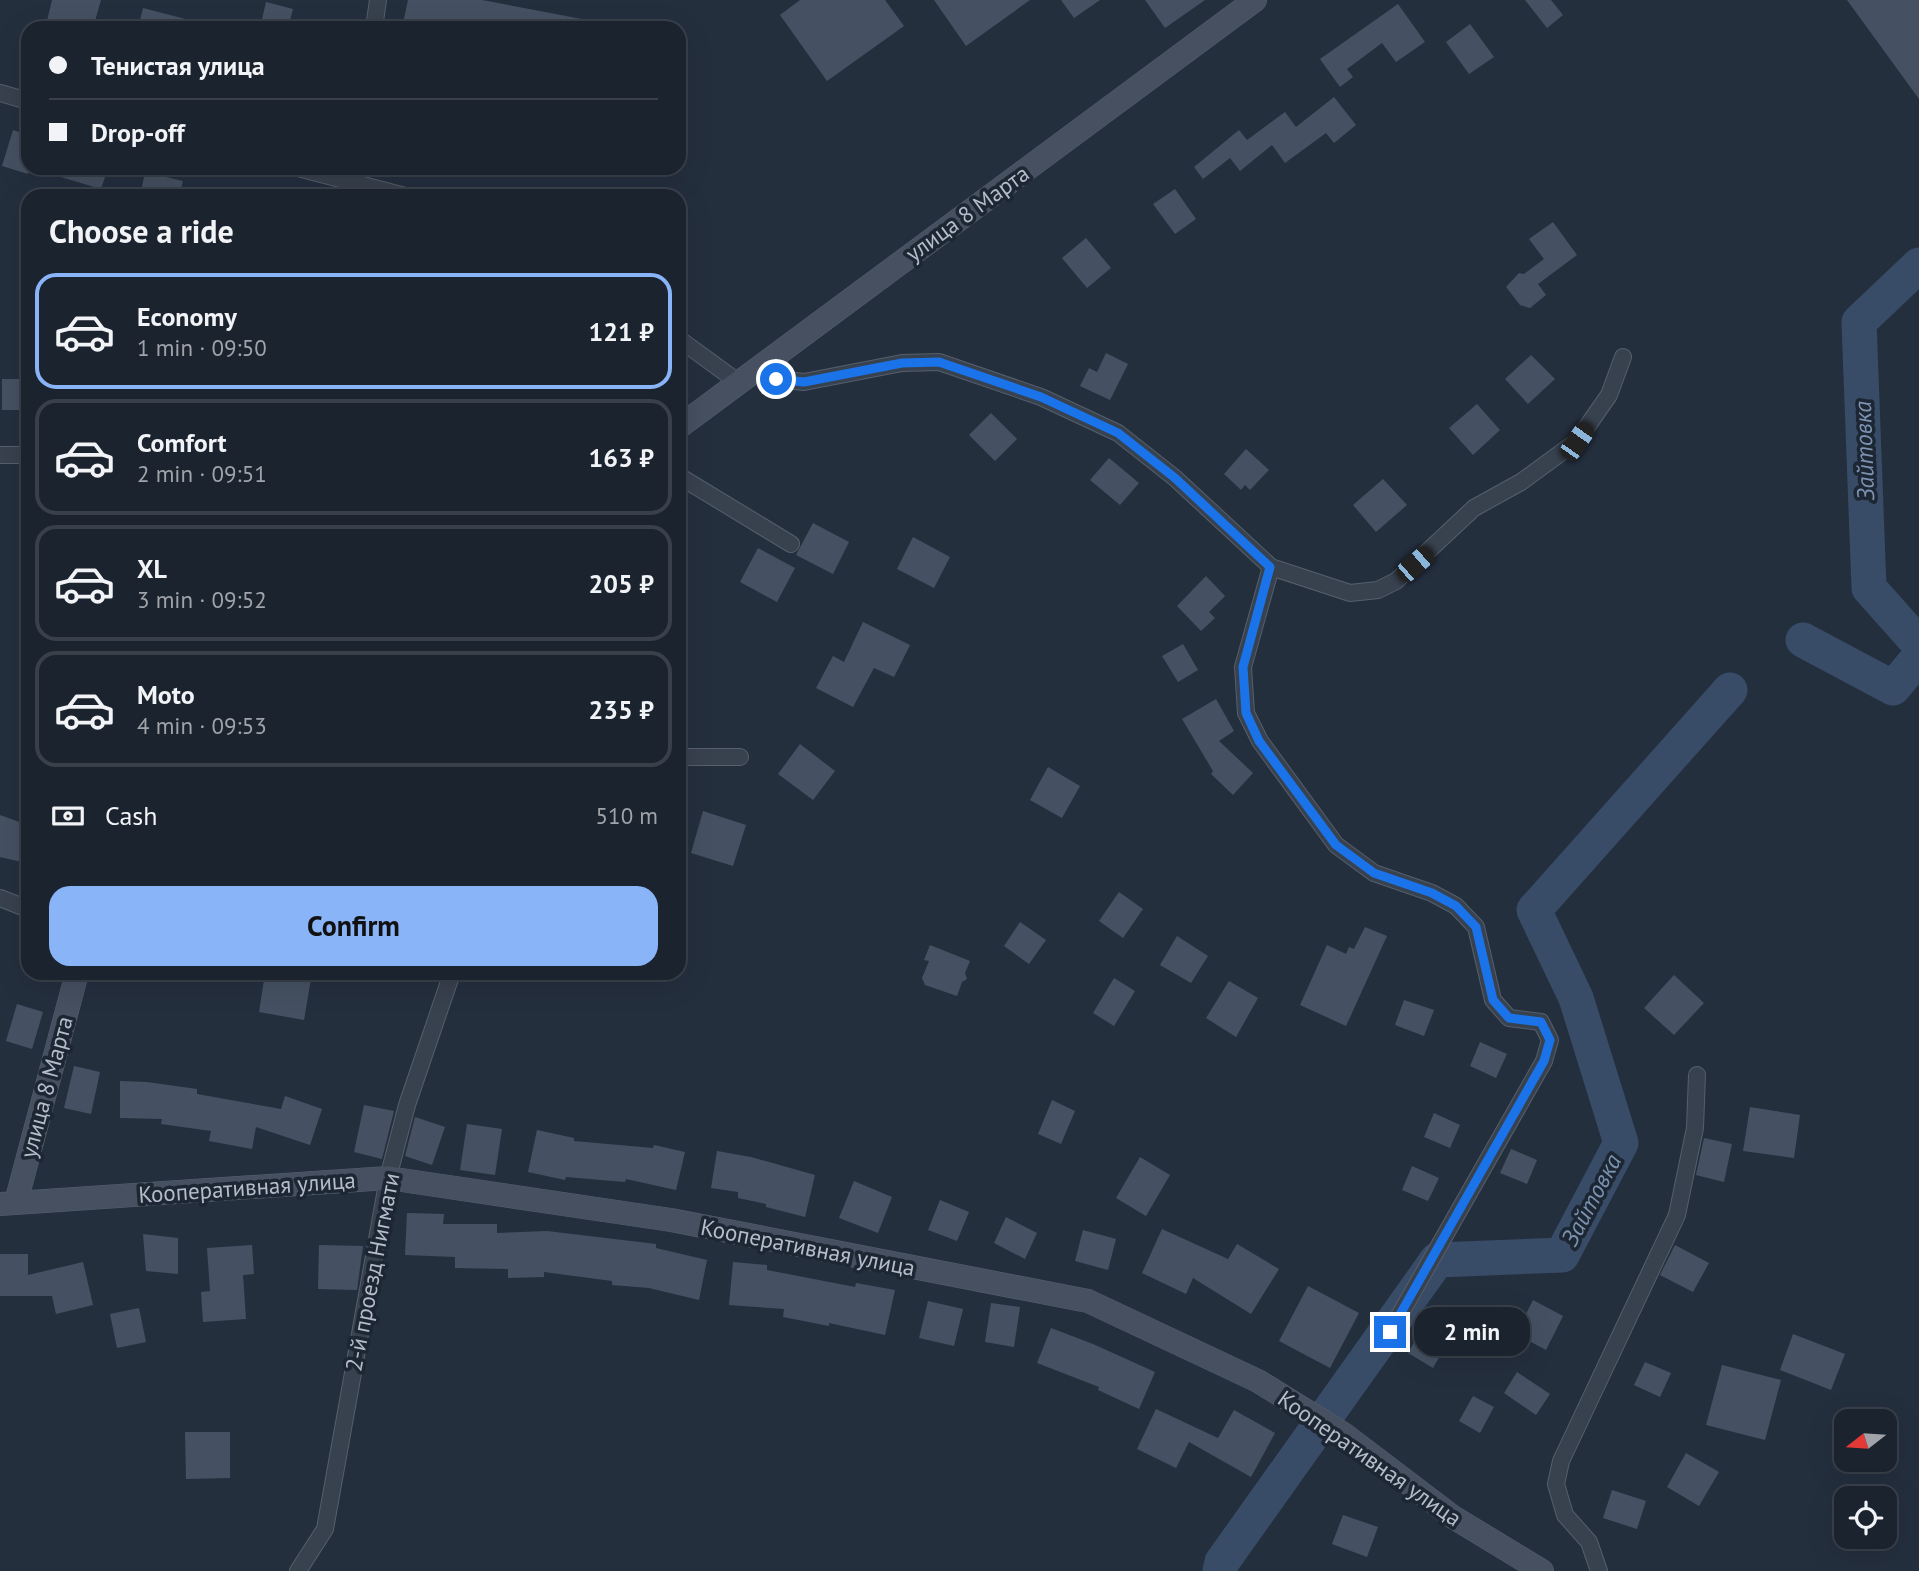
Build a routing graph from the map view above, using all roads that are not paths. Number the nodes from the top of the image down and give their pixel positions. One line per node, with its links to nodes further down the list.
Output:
1 (378, 0): 3 (street)
2 (1255, 0): 10 (main road, улица 8 Марта)
3 (375, 21)
4 (0, 93): 5 (street)
5 (21, 99)
6 (353, 175): 7 (street)
7 (388, 189)
8 (686, 343): 10 (street)
9 (1623, 357): 16 (street)
10 (746, 376): 11 (main road, улица 8 Марта); 16 (street)
11 (686, 422)
12 (0, 454): 13 (street)
13 (21, 455)
14 (686, 480): 15 (street)
15 (792, 544)
16 (1270, 567): 26 (street)
17 (686, 757): 18 (street)
18 (740, 758)
19 (0, 898): 20 (street)
20 (21, 906)
21 (75, 980): 25 (main road, улица 8 Марта)
22 (450, 980): 24 (street, 2-й проезд Нигмати)
23 (1697, 1075): 29 (street)
24 (388, 1178): 25 (main road, Кооперативная улица); 27 (street, 2-й проезд Нигмати); 28 (main road, Кооперативная улица)
25 (8, 1203)
26 (1390, 1332)
27 (298, 1571)
28 (1542, 1571)
29 (1598, 1571)

